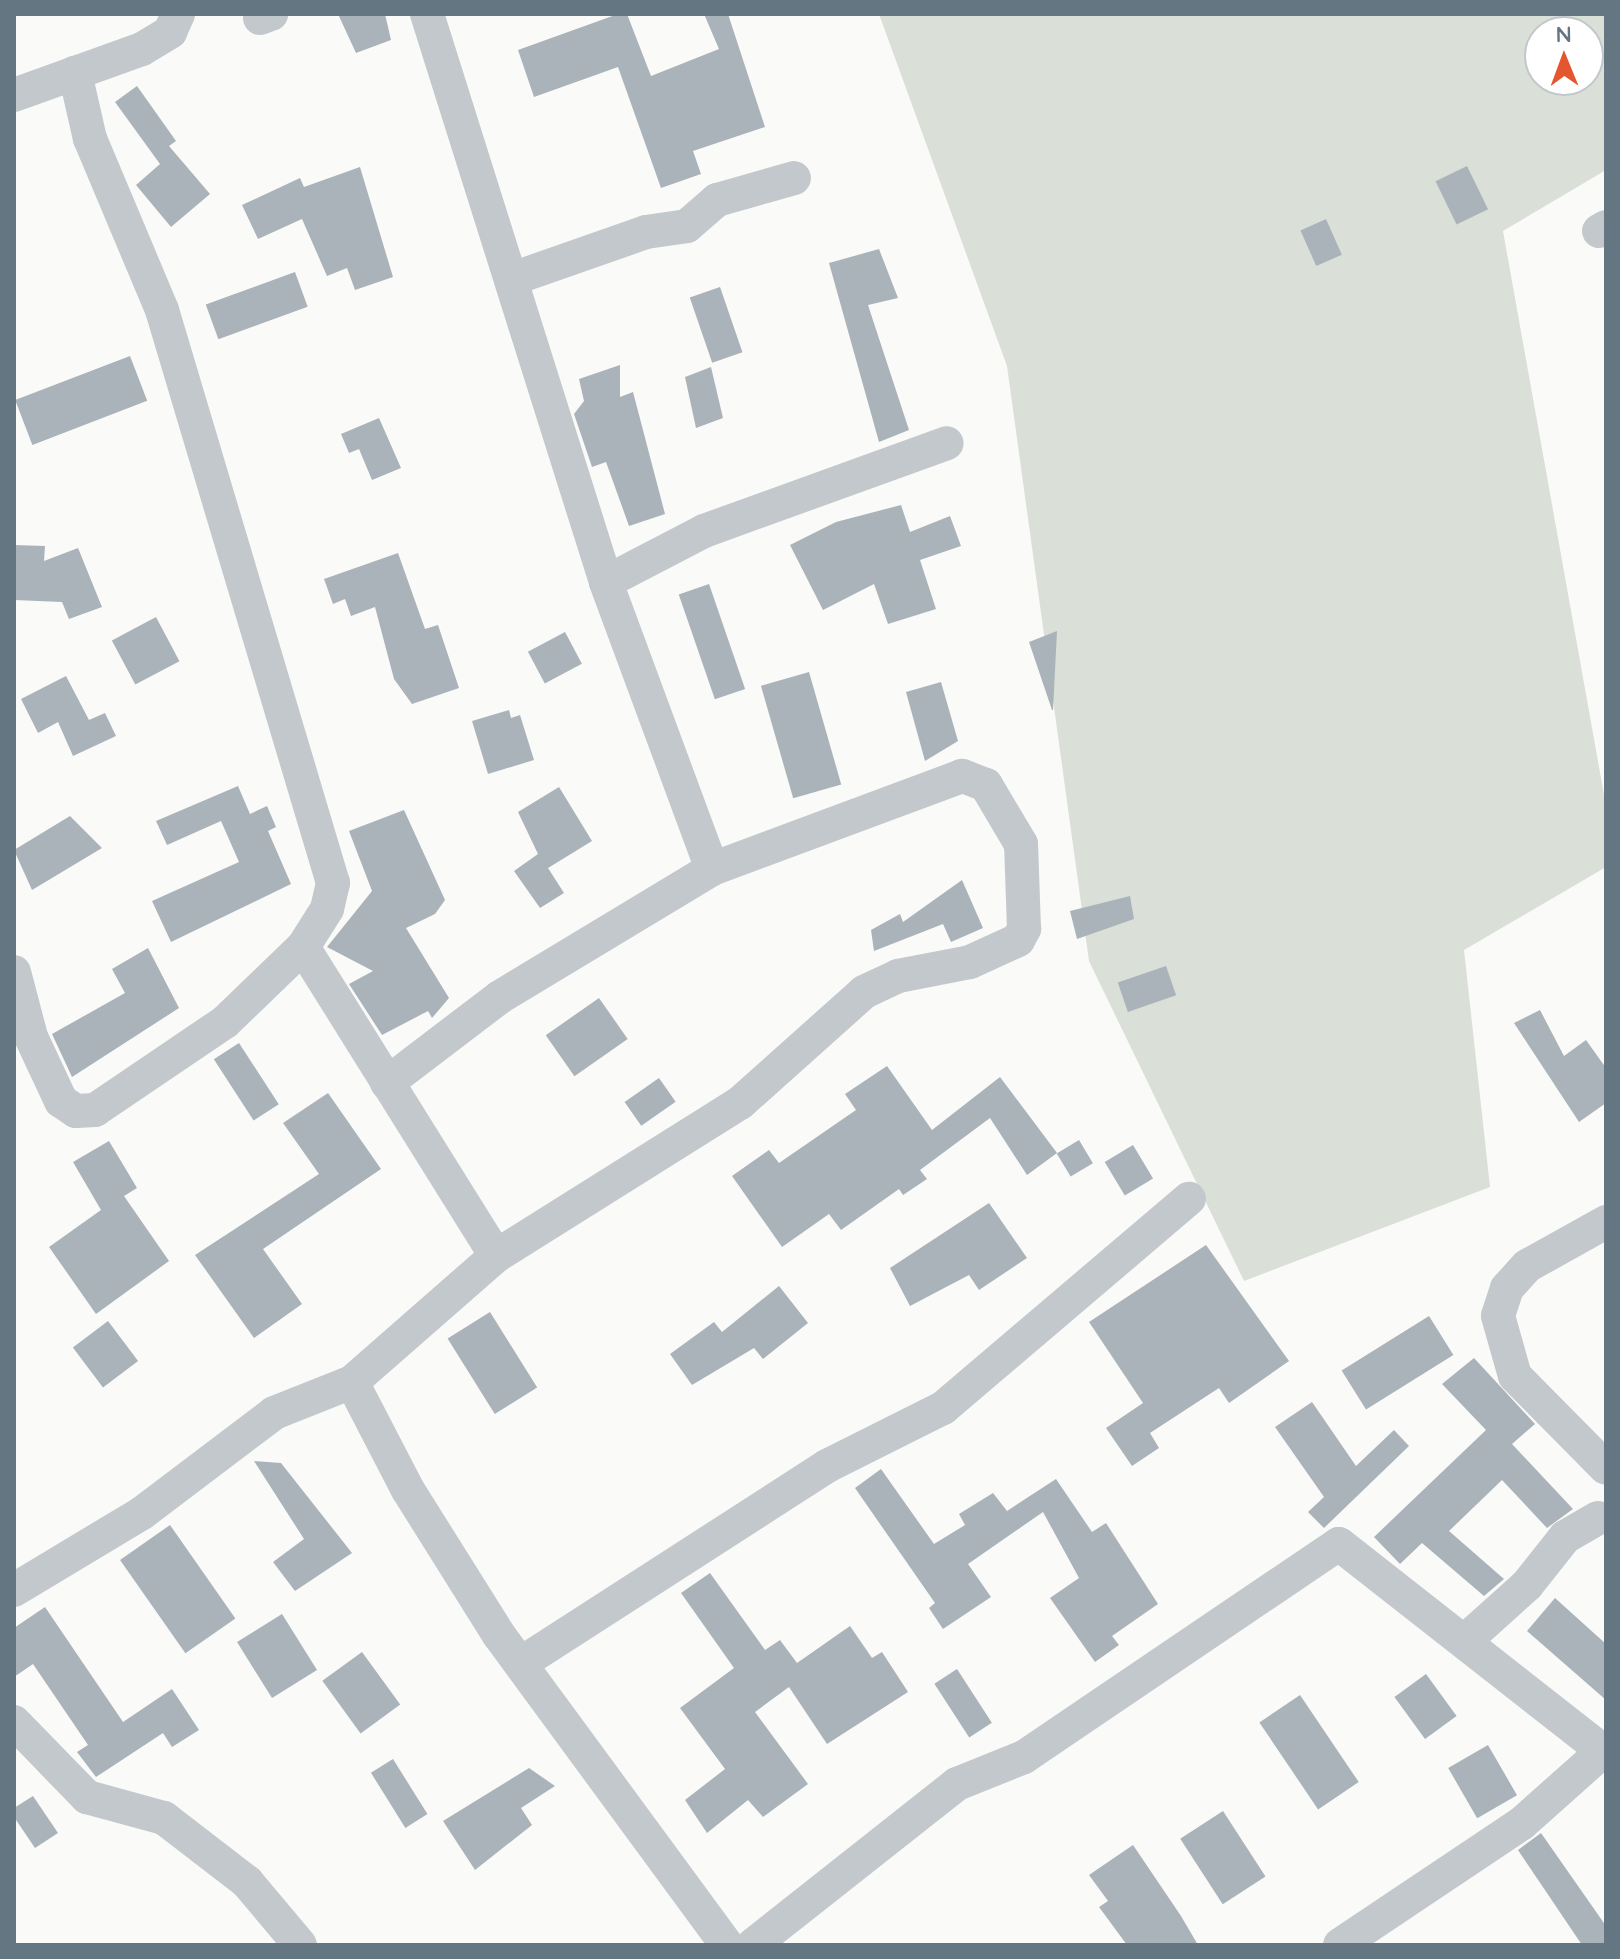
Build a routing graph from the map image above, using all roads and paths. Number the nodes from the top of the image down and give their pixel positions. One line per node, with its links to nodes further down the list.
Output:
1 (178, 14): 3 (street)
2 (427, 14): 6 (street)
3 (75, 73): 4 (street); 10 (street)
4 (14, 95)
5 (794, 178): 6 (street)
6 (512, 279): 8 (street)
7 (947, 443): 8 (street)
8 (606, 582): 9 (street)
9 (712, 869): 12 (street); 15 (street)
10 (303, 947): 11 (street); 12 (street)
11 (14, 972)
12 (387, 1083): 15 (street)
13 (1189, 1199): 21 (street)
14 (1606, 1222): 17 (street)
15 (496, 1256): 16 (street)
16 (352, 1382): 19 (street); 21 (street)
17 (1606, 1468)
18 (1598, 1518): 20 (street)
19 (14, 1590)
20 (1467, 1639): 23 (street); 26 (street)
21 (523, 1662): 25 (street)
22 (14, 1722): 24 (street)
23 (1605, 1752): 27 (street)
24 (300, 1945)
25 (727, 1945)
26 (753, 1945)
27 (1340, 1945)

